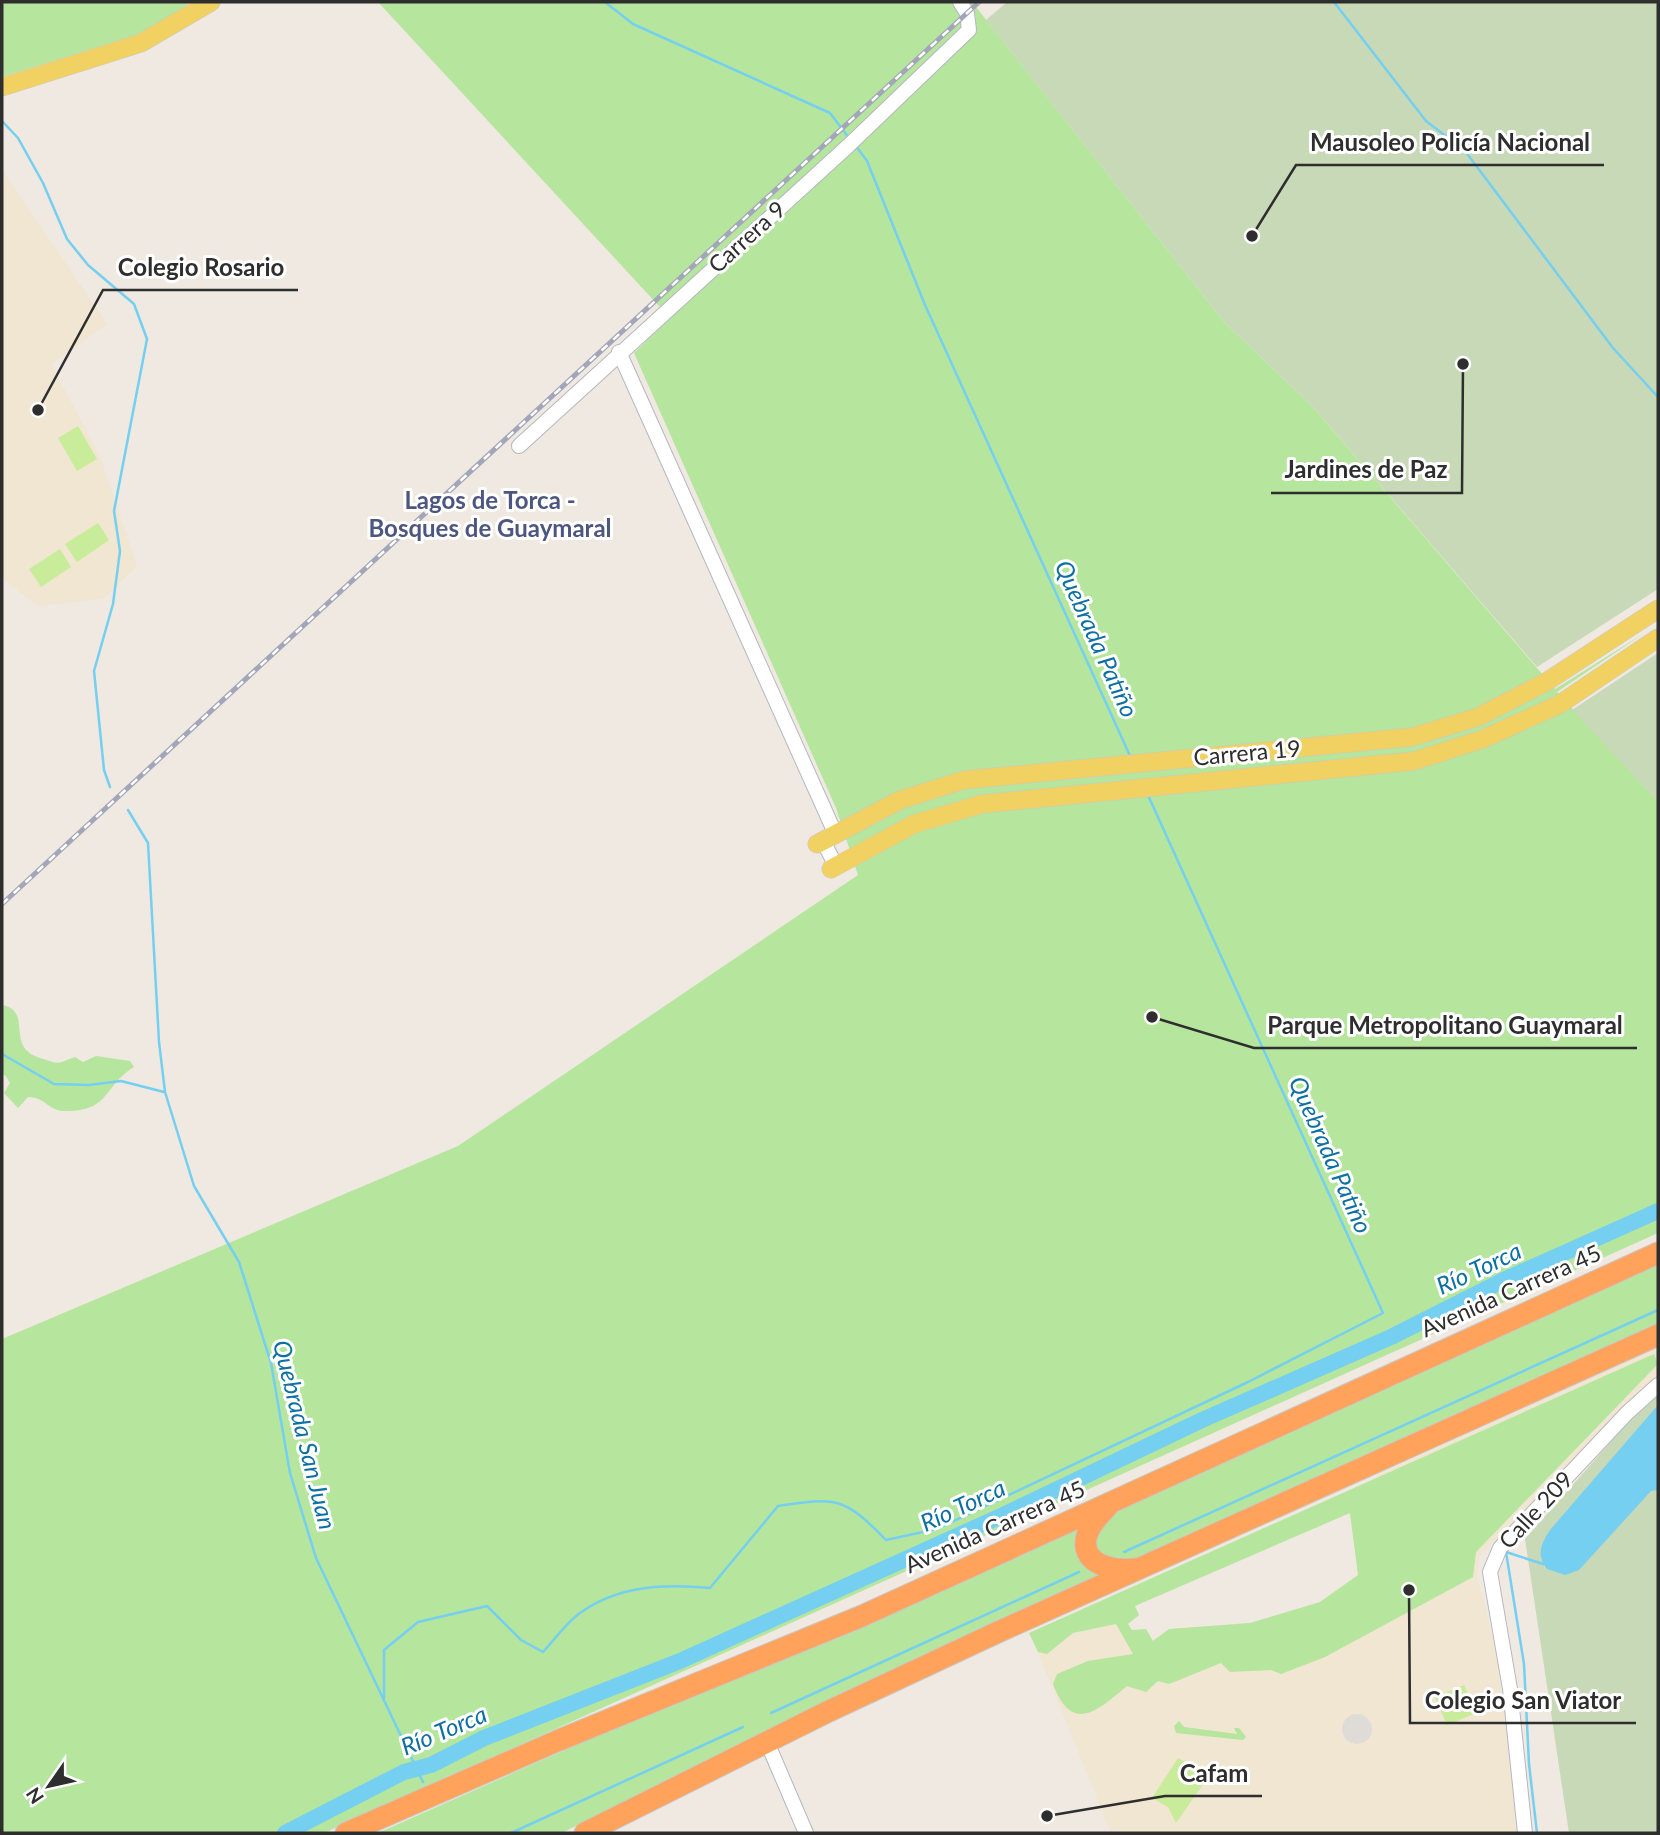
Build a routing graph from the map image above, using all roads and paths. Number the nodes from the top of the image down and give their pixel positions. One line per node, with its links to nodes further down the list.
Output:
1 (211, 2): 3 (main road)
2 (960, 2): 4 (street, Carrera 9)
3 (2, 87)
4 (619, 352): 5 (street, Carrera 9); 8 (street)
5 (519, 446)
6 (1658, 609): 8 (main road, Carrera 19)
7 (1658, 638): 9 (main road, Carrera 19)
8 (825, 839): 9 (street)
9 (833, 867)
10 (1658, 1253): 13 (highway, Avenida Carrera 45)
11 (1658, 1335): 14 (highway)
12 (1658, 1385): 19 (street, Calle 209)
13 (1111, 1503): 14 (highway); 16 (highway, Avenida Carrera 45)
14 (1142, 1568): 15 (highway)
15 (766, 1742): 17 (highway); 18 (street)
16 (346, 1833)
17 (585, 1833)
18 (806, 1833)
19 (1525, 1833)

